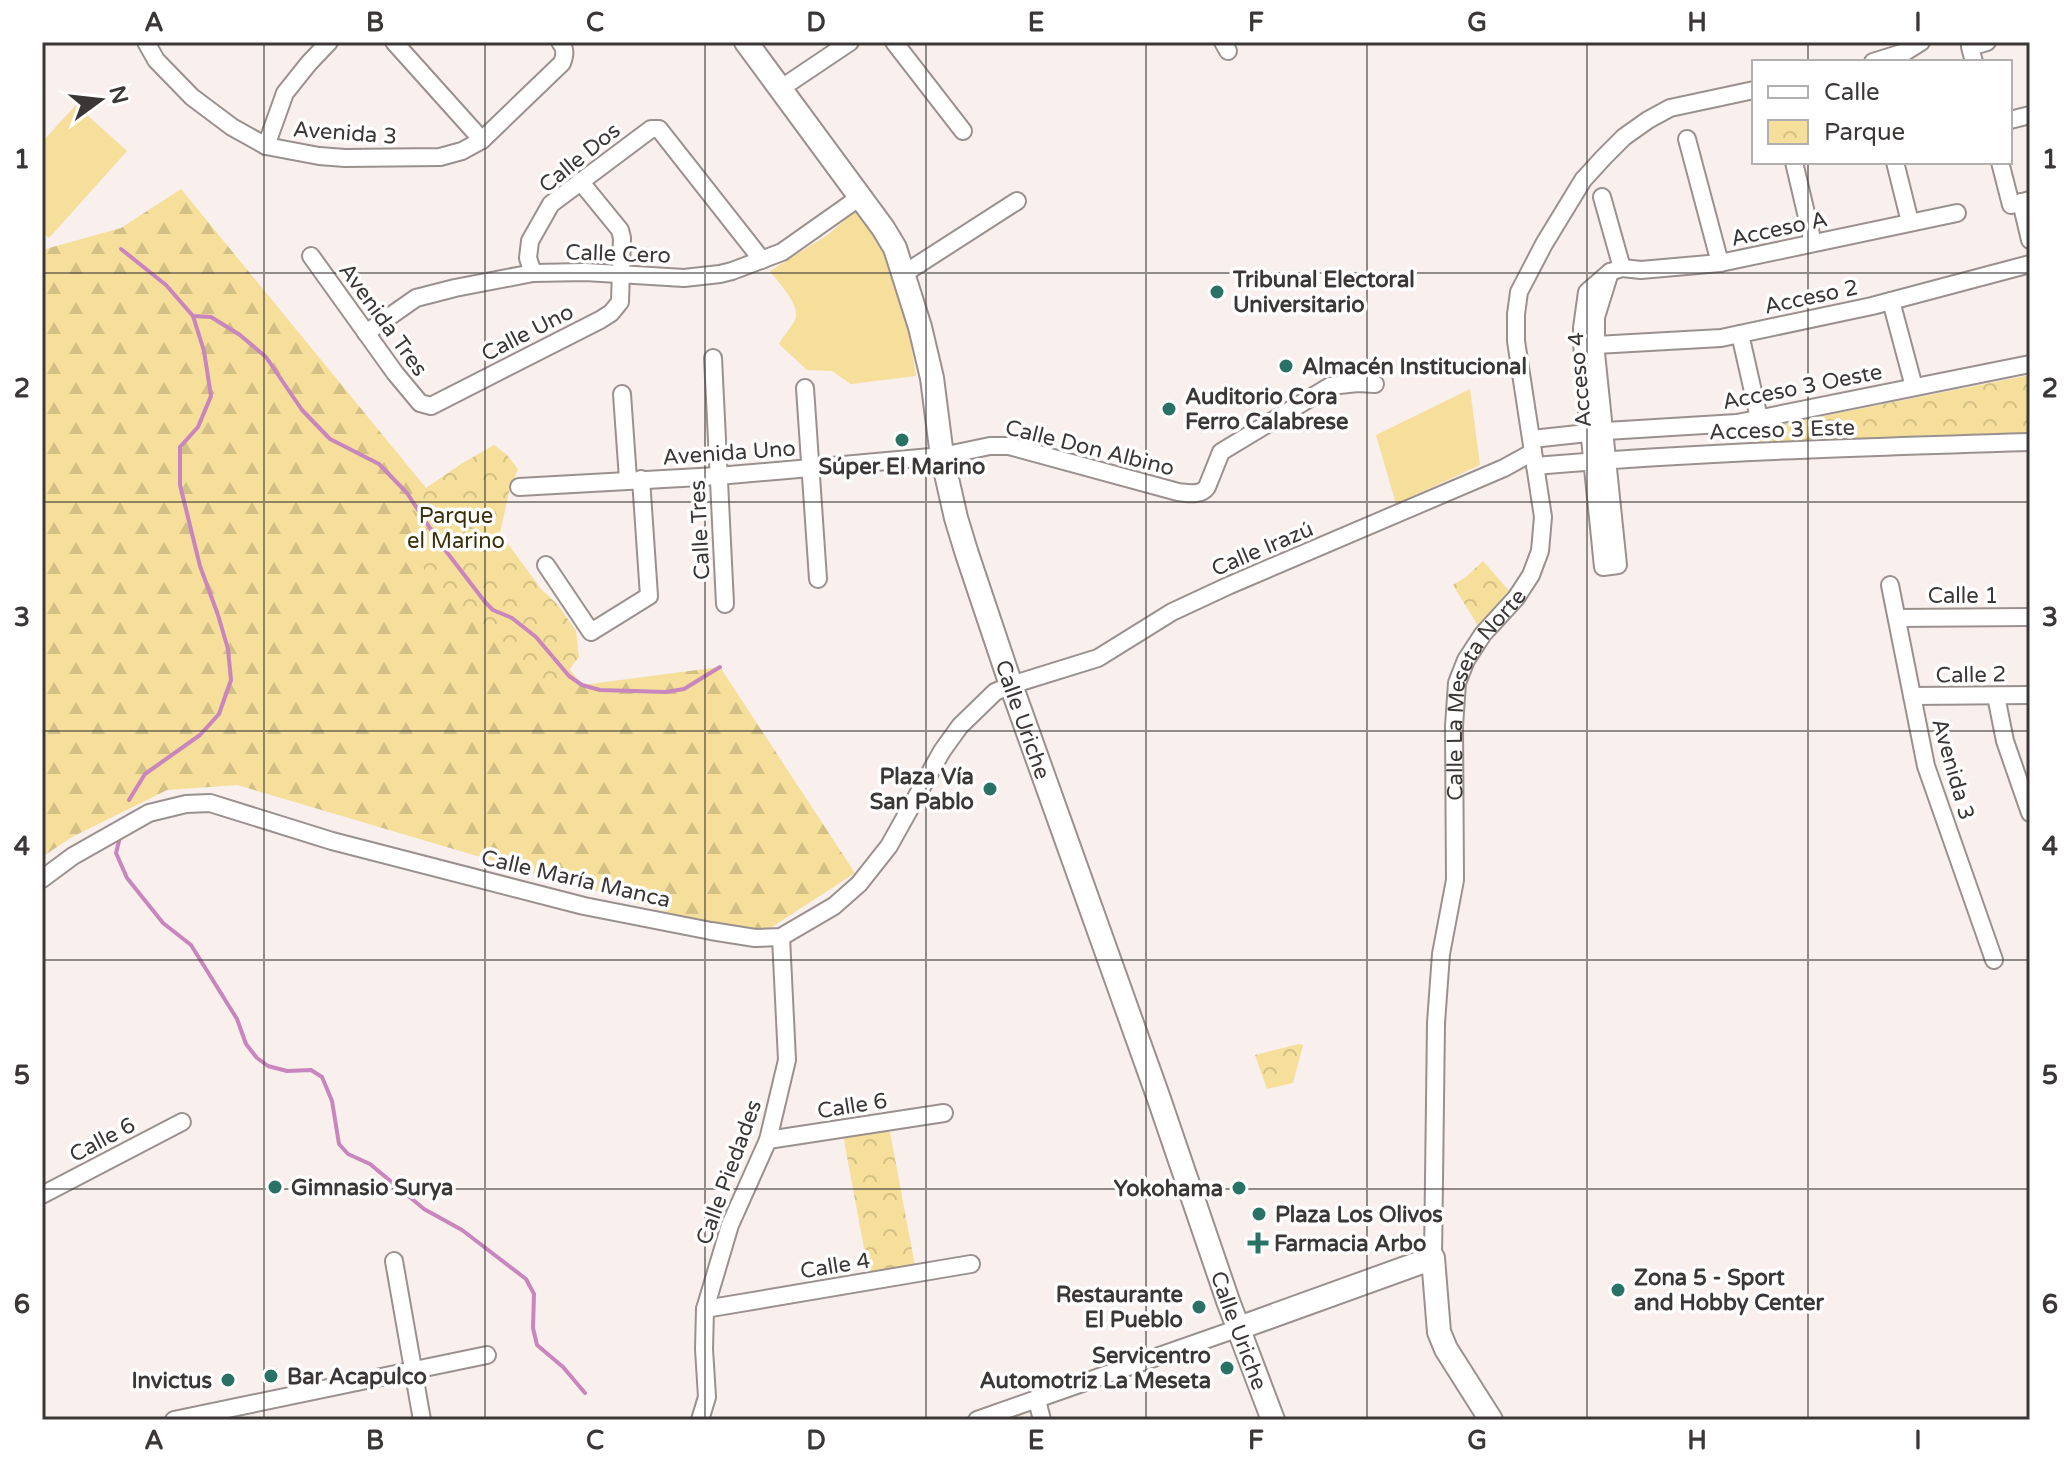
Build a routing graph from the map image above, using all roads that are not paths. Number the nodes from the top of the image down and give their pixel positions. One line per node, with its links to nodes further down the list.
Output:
1 (146, 42): 17 (street, Avenida 3)
2 (329, 42): 17 (street)
3 (394, 42): 16 (street)
4 (746, 42): 12 (main road, Calle Uriche)
5 (850, 42): 12 (street)
6 (894, 42): 14 (street)
7 (1921, 42): 10 (street)
8 (1987, 42): 11 (street)
9 (563, 48): 16 (street)
10 (1879, 60)
11 (1973, 60)
12 (780, 89): 22 (main road, Calle Uriche)
13 (1752, 90): 54 (street, Calle La Meseta Norte)
14 (963, 131)
15 (1687, 139): 32 (street)
16 (482, 140): 17 (street, Avenida 3)
17 (266, 146)
18 (1794, 164): 29 (street)
19 (1896, 164): 27 (street)
20 (2001, 164): 25 (street)
21 (580, 181): 31 (street, Calle Dos); 35 (street, Calle Dos); 37 (street, Calle Uno)
22 (860, 197): 31 (street, Calle Cero); 36 (main road, Calle Uriche)
23 (1602, 197): 34 (street)
24 (1017, 201): 36 (street)
25 (2025, 201): 28 (street)
26 (1957, 213): 27 (street, Acceso A)
27 (1910, 222): 29 (street, Acceso A)
28 (2030, 240)
29 (1813, 243): 32 (street, Acceso A)
30 (311, 256): 39 (street, Avenida Tres)
31 (762, 260): 37 (street, Calle Cero)
32 (1720, 263): 34 (street, Acceso A)
33 (2030, 264): 38 (street, Acceso 2)
34 (1616, 270): 41 (street, Acceso 4); 51 (street, Acceso 4)
35 (533, 273): 37 (street, Calle Cero); 39 (street, Calle Cero)
36 (905, 273): 55 (main road, Calle Uriche)
37 (621, 274): 48 (street, Calle Uno)
38 (1891, 301): 40 (street, Acceso 2); 45 (street)
39 (366, 333): 48 (street, Avenida Tres)
40 (1740, 334): 41 (street, Acceso 2); 49 (street)
41 (1596, 345): 51 (street, Acceso 4)
42 (713, 358): 58 (street, Calle Tres)
43 (2030, 364): 45 (street, Acceso 3 Oeste)
44 (1375, 384): 55 (street, Calle Don Albino)
45 (1914, 387): 49 (street, Acceso 3 Oeste)
46 (805, 388): 57 (street)
47 (622, 394): 59 (street)
48 (424, 406)
49 (1759, 418): 50 (street, Acceso 3 Oeste)
50 (1739, 423): 51 (street, Acceso 3 Oeste); 53 (street)
51 (1598, 432): 54 (street, Acceso 3 Oeste); 56 (street, Acceso 4)
52 (2030, 442): 53 (street, Acceso 3 Este)
53 (1741, 451): 56 (street, Acceso 3 Este)
54 (1533, 452): 56 (street, Acceso 3 Este); 67 (street, Calle Irazú); 79 (street, Calle La Meseta Norte)
55 (942, 456): 57 (street, Avenida Uno); 67 (main road, Calle Uriche)
56 (1600, 460): 56 (street, Acceso 4)
57 (810, 468): 58 (street, Avenida Uno); 62 (street)
58 (718, 476): 59 (street, Avenida Uno); 64 (street, Calle Tres)
59 (634, 479): 60 (street, Avenida Uno); 61 (street)
60 (519, 487)
61 (546, 565)
62 (818, 579)
63 (1890, 585): 66 (street, Avenida 3)
64 (725, 604)
65 (2030, 617): 66 (street, Calle 1)
66 (1897, 618): 69 (street, Avenida 3)
67 (1011, 685): 73 (street); 84 (main road, Calle Uriche)
68 (2030, 695): 70 (street, Calle 2)
69 (1912, 696): 70 (street, Calle 2); 74 (street, Avenida 3)
70 (1996, 696): 71 (street)
71 (2030, 813)
72 (42, 879): 73 (street, Calle María Manca)
73 (781, 937): 77 (street, Calle Piedades)
74 (1994, 960)
75 (944, 1113): 77 (street, Calle 6)
76 (182, 1122): 78 (street, Calle 6)
77 (768, 1140): 83 (street, Calle Piedades)
78 (42, 1195)
79 (1433, 1258): 82 (main road); 85 (main road, Calle La Meseta Norte)
80 (394, 1261): 87 (street)
81 (971, 1264): 83 (street, Calle 4)
82 (1401, 1270): 84 (main road); 85 (main road)
83 (705, 1309): 92 (street, Calle Piedades)
84 (1248, 1332): 88 (street); 95 (main road, Calle Uriche)
85 (1439, 1332): 96 (main road, Calle La Meseta Norte)
86 (487, 1355): 87 (street)
87 (413, 1371): 89 (street); 91 (street)
88 (1037, 1400): 93 (street); 94 (street)
89 (238, 1413): 90 (street)
90 (174, 1420)
91 (422, 1420)
92 (700, 1420)
93 (977, 1420)
94 (1042, 1420)
95 (1273, 1420)
96 (1491, 1420)

